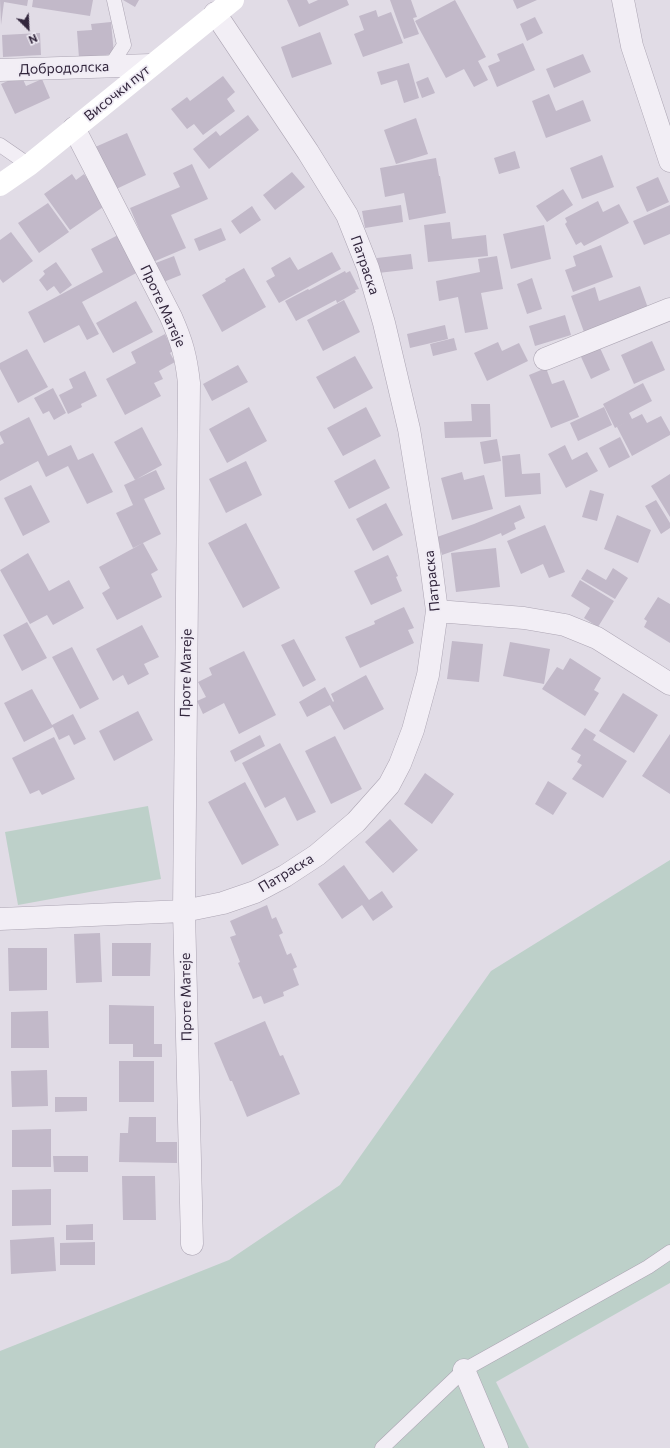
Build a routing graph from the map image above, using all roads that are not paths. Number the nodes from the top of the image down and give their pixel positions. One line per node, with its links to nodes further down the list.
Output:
1 (114, 0): 6 (lane)
2 (233, 0): 4 (main road, Височки пут)
3 (623, 0): 10 (street)
4 (221, 7): 5 (main road, Височки пут); 15 (street, Патраска)
5 (151, 65): 6 (street, Добродолска); 8 (main road, Височки пут)
6 (111, 66): 7 (street, Добродолска)
7 (0, 70)
8 (74, 128): 11 (main road, Височки пут); 17 (street, Проте Матеје)
9 (0, 145): 11 (lane)
10 (670, 161)
11 (29, 165): 12 (main road, Височки пут)
12 (0, 185)
13 (670, 309): 14 (street)
14 (545, 359)
15 (437, 611): 16 (street); 17 (street, Патраска)
16 (670, 684)
17 (184, 911): 18 (street, Патраска); 19 (street, Проте Матеје)
18 (0, 919)
19 (192, 1244)
20 (670, 1252): 21 (lane)
21 (464, 1370): 22 (lane); 23 (street)
22 (382, 1448)
23 (498, 1448)

